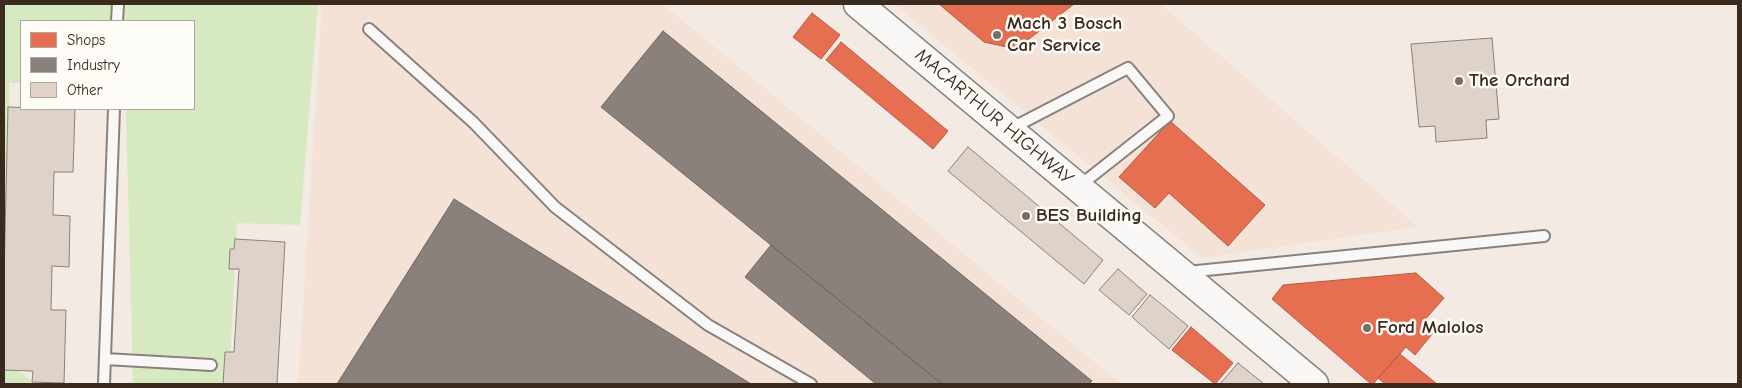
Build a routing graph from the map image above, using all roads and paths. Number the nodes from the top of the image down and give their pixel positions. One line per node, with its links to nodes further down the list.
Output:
1 (118, 4): 3 (lane)
2 (858, 4): 6 (highway, MACARTHUR HIGHWAY)
3 (117, 20)
4 (369, 29): 13 (lane)
5 (114, 110): 10 (lane)
6 (1009, 129): 7 (highway, MACARTHUR HIGHWAY); 7 (lane)
7 (1078, 186): 9 (highway, MACARTHUR HIGHWAY)
8 (1544, 236): 9 (lane)
9 (1181, 273): 14 (highway, MACARTHUR HIGHWAY)
10 (105, 359): 11 (lane); 12 (lane)
11 (211, 365)
12 (104, 384)
13 (810, 384)
14 (1314, 384)

